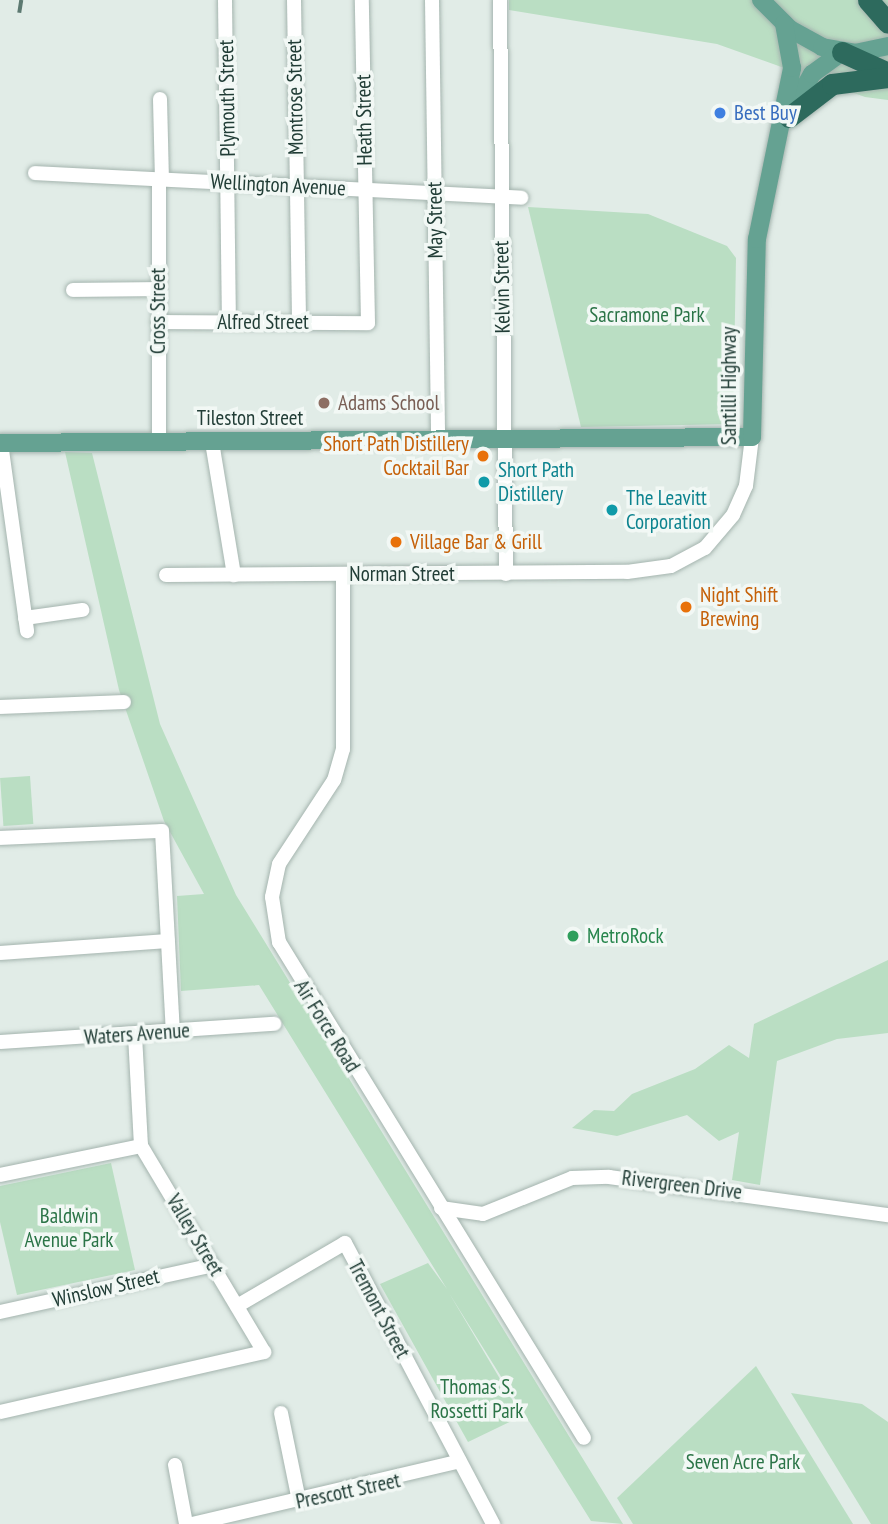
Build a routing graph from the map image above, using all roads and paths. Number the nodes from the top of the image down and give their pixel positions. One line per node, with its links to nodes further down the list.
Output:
1 (225, 0): 18 (street, Plymouth Street)
2 (294, 0): 19 (street, Montrose Street)
3 (362, 0): 20 (street, Heath Street)
4 (432, 0): 21 (street, May Street)
5 (500, 0): 22 (street, Kelvin Street)
6 (869, 0): 8 (highway)
7 (762, 1): 9 (main road)
8 (888, 23)
9 (783, 24): 11 (main road); 15 (main road, Santilli Highway)
10 (888, 46): 11 (main road)
11 (842, 52): 12 (highway); 14 (main road, Santilli Highway)
12 (888, 75): 14 (highway)
13 (160, 99): 17 (street, Cross Street)
14 (789, 117): 15 (main road, Santilli Highway)
15 (777, 141): 30 (main road, Santilli Highway)
16 (35, 173): 17 (street, Wellington Avenue)
17 (160, 180): 18 (street, Wellington Avenue); 24 (street, Cross Street)
18 (228, 183): 19 (street, Wellington Avenue); 26 (street, Plymouth Street)
19 (297, 186): 20 (street, Wellington Avenue); 27 (street, Montrose Street)
20 (366, 190): 21 (street, Wellington Avenue); 29 (street, Heath Street)
21 (435, 193): 22 (street, Wellington Avenue); 31 (street, May Street)
22 (502, 197): 23 (street, Wellington Avenue); 32 (street, Kelvin Street)
23 (521, 198)
24 (158, 289): 25 (street); 28 (street, Cross Street)
25 (72, 290)
26 (229, 321): 27 (street, Alfred Street); 28 (street, Alfred Street)
27 (299, 321): 29 (street, Alfred Street)
28 (158, 322): 33 (street, Cross Street)
29 (368, 323)
30 (752, 437): 32 (main road, Tileston Street); 36 (street, Santilli Highway)
31 (438, 439): 32 (main road, Tileston Street); 34 (main road, Tileston Street)
32 (505, 439): 37 (street, Kelvin Street)
33 (159, 442): 34 (main road, Tileston Street); 35 (main road, Tileston Street)
34 (212, 442): 39 (street)
35 (1, 443): 41 (street)
36 (638, 572): 37 (street, Norman Street)
37 (506, 574): 40 (street, Norman Street)
38 (166, 575): 39 (street, Norman Street)
39 (234, 575): 40 (street, Norman Street)
40 (342, 575): 53 (street, Air Force Road)
41 (82, 610)
42 (124, 702): 43 (street)
43 (0, 707)
44 (0, 838): 45 (street)
45 (168, 940): 46 (street); 48 (street)
46 (0, 953)
47 (274, 1024): 48 (street, Waters Avenue)
48 (173, 1032): 49 (street, Waters Avenue)
49 (135, 1035): 50 (street, Waters Avenue); 51 (street, Valley Street)
50 (0, 1042)
51 (141, 1146): 52 (street); 55 (street, Valley Street)
52 (0, 1175)
53 (441, 1208): 54 (street, Rivergreen Drive); 60 (street, Air Force Road)
54 (888, 1215)
55 (213, 1265): 56 (street, Valley Street); 57 (street, Winslow Street)
56 (237, 1306): 58 (street, Valley Street); 61 (street, Tremont Street)
57 (0, 1312)
58 (0, 1412)
59 (281, 1413): 63 (street)
60 (584, 1438)
61 (460, 1461): 63 (street, Prescott Street); 66 (street, Tremont Street)
62 (175, 1465): 64 (street)
63 (299, 1501): 65 (street, Prescott Street)
64 (186, 1524)
65 (192, 1524)
66 (493, 1524)

